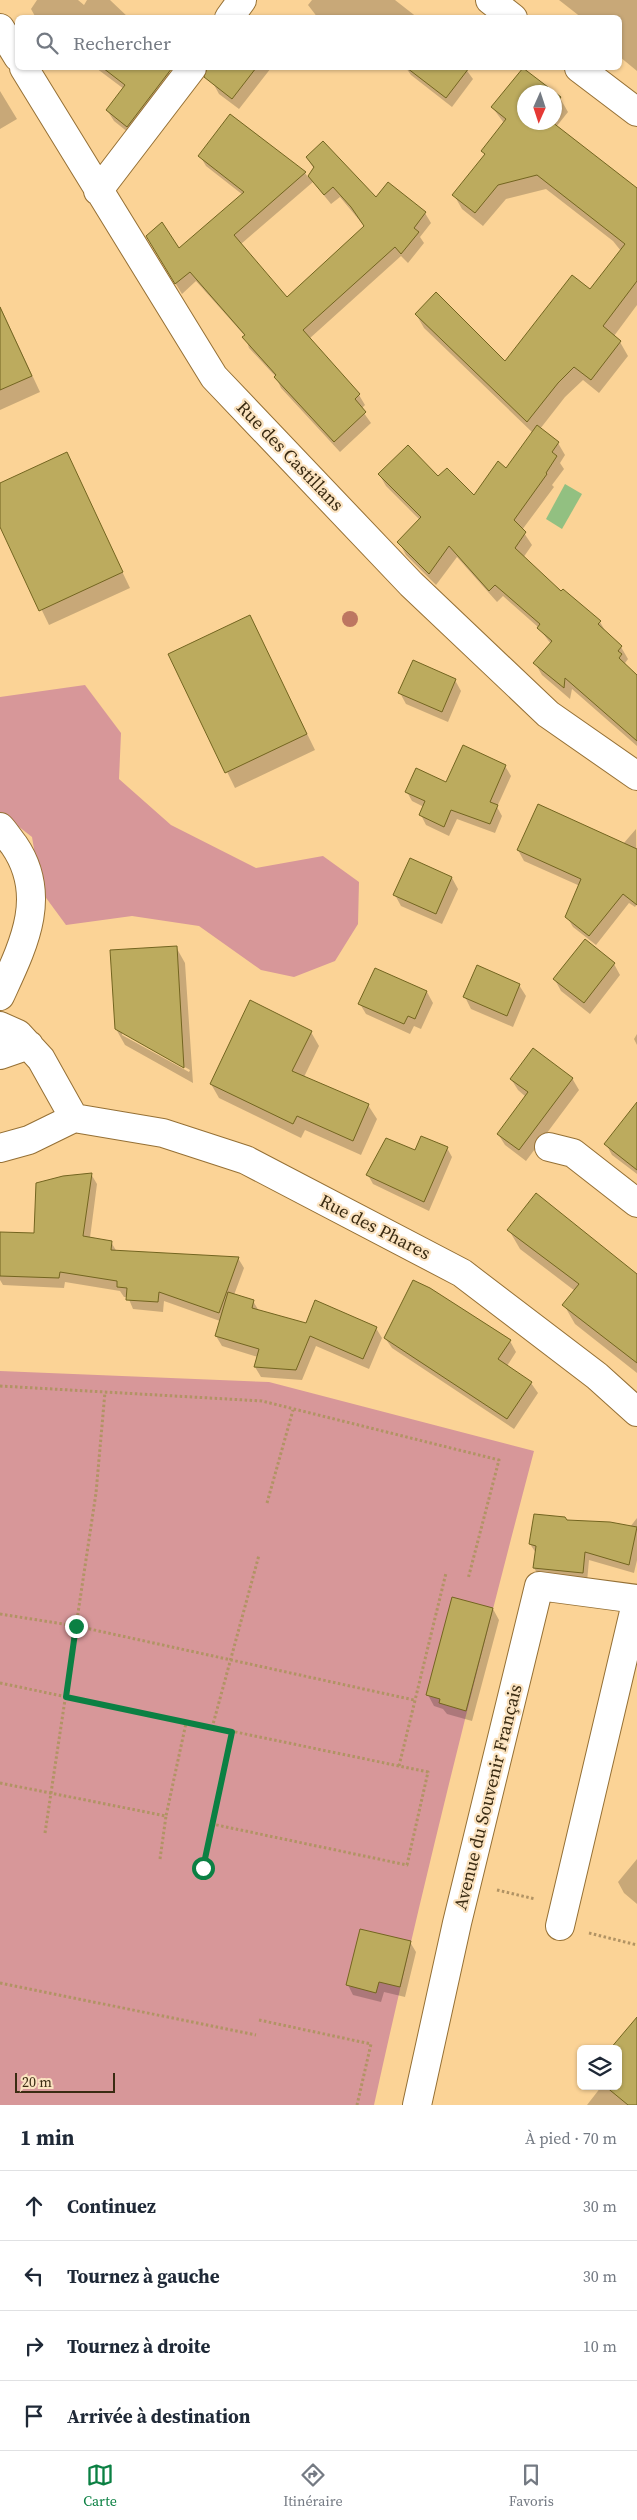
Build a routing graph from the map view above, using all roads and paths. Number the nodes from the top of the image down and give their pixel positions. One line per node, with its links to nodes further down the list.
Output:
1 (242, 0): 3 (street)
2 (490, 0): 4 (street)
3 (231, 15)
4 (509, 15)
5 (0, 28): 6 (street)
6 (15, 52)
7 (25, 70): 11 (street, Rue des Castillans)
8 (190, 70): 11 (street)
9 (582, 70): 10 (street)
10 (637, 112)
11 (98, 191): 12 (street, Rue des Castillans)
12 (637, 776)
13 (0, 827): 14 (street)
14 (0, 996)
15 (0, 1026): 16 (street)
16 (29, 1045): 17 (street); 18 (street)
17 (0, 1055)
18 (74, 1118): 20 (street); 25 (street, Rue des Phares)
19 (549, 1147): 21 (street)
20 (0, 1148)
21 (637, 1203)
22 (0, 1386): 23 (path)
23 (105, 1392): 24 (path); 32 (path)
24 (293, 1410): 26 (path); 29 (path)
25 (637, 1412)
26 (267, 1504)
27 (259, 1555): 33 (path)
28 (446, 1573): 36 (path)
29 (468, 1579)
30 (637, 1599): 48 (street, Avenue du Souvenir Français); 49 (street)
31 (0, 1614): 32 (path)
32 (76, 1626): 33 (path); 35 (path)
33 (232, 1661): 36 (path); 38 (path)
34 (0, 1683): 35 (path)
35 (66, 1697): 37 (path); 42 (path)
36 (414, 1700): 40 (path)
37 (186, 1723): 38 (path); 43 (path)
38 (212, 1728): 39 (path)
39 (232, 1732): 40 (path); 44 (path)
40 (399, 1766): 44 (path)
41 (0, 1783): 42 (path)
42 (52, 1794): 43 (path); 45 (path)
43 (166, 1816): 46 (path)
44 (212, 1824): 47 (path)
45 (45, 1833)
46 (160, 1859)
47 (203, 1868)
48 (467, 1882): 49 (path); 55 (street, Avenue du Souvenir Français)
49 (562, 1917): 50 (path)
50 (637, 1945)
51 (0, 1983): 53 (path)
52 (259, 2020): 54 (path)
53 (256, 2035)
54 (357, 2105)
55 (417, 2105)

